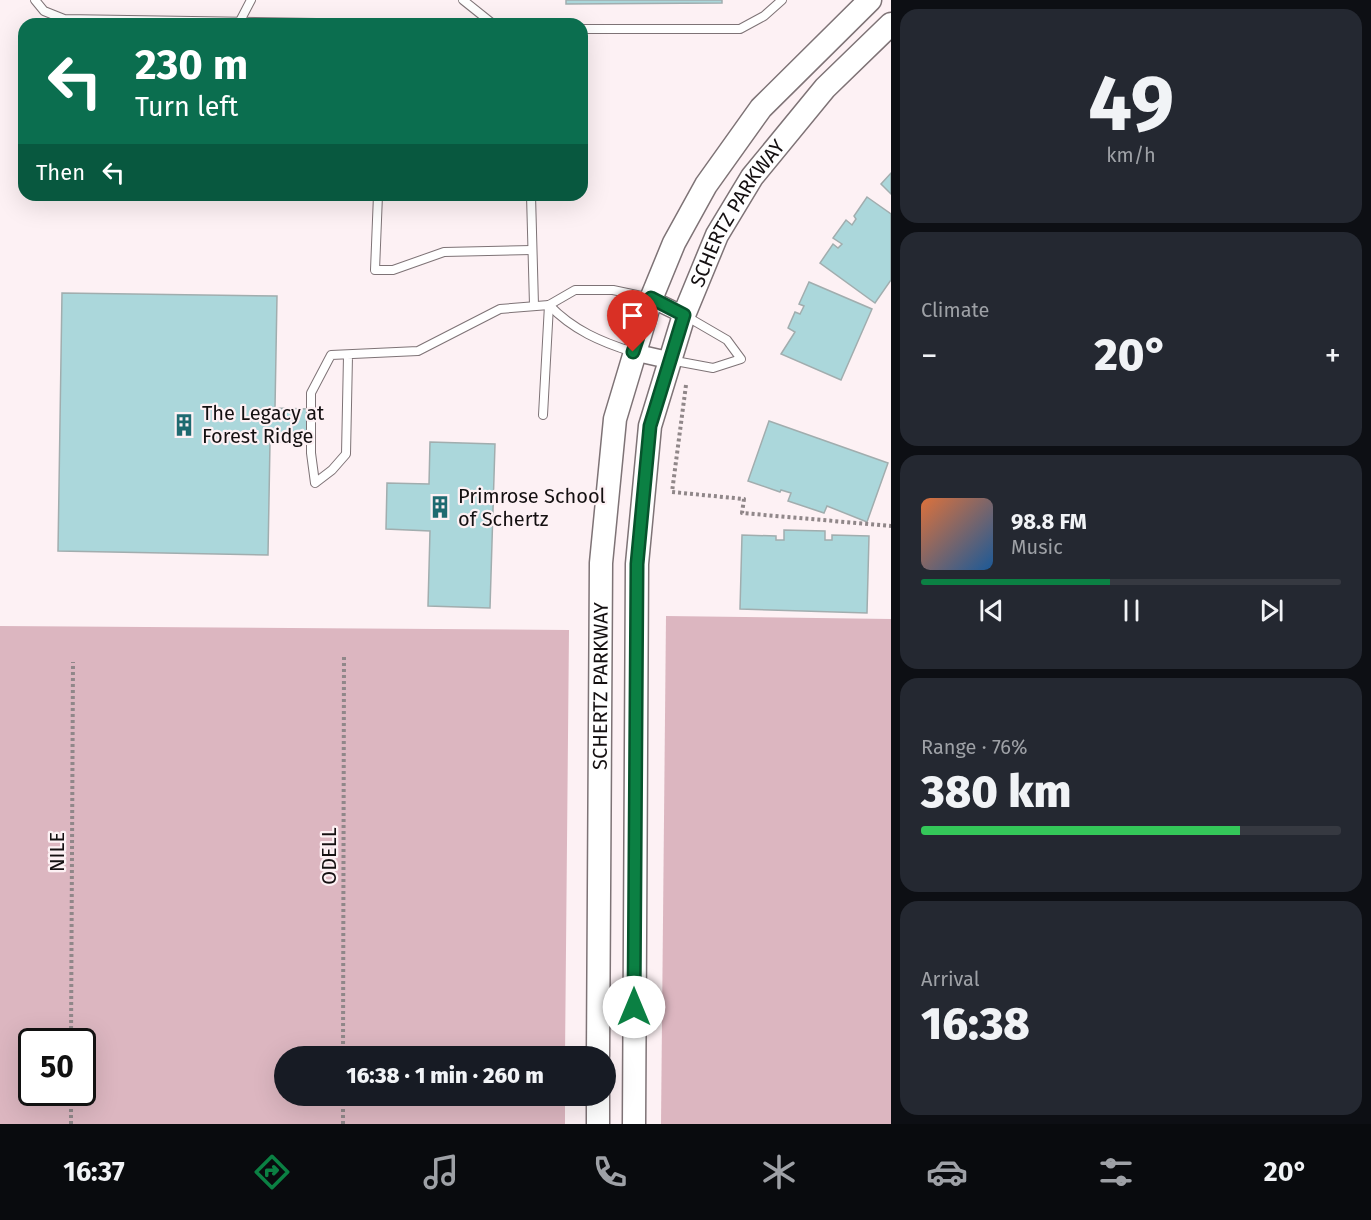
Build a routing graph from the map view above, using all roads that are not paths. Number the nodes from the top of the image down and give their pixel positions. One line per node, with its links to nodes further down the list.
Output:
1 (35, 0): 6 (lane)
2 (252, 0): 7 (lane)
3 (463, 0): 8 (lane)
4 (782, 0): 10 (lane)
5 (870, 0): 14 (main road, SCHERTZ PARKWAY)
6 (62, 18)
7 (242, 18)
8 (486, 18)
9 (891, 24): 17 (main road, SCHERTZ PARKWAY)
10 (588, 29)
11 (378, 201): 13 (lane)
12 (531, 201): 13 (lane)
13 (532, 250): 15 (lane)
14 (651, 298): 16 (lane); 17 (street); 18 (main road, SCHERTZ PARKWAY)
15 (534, 305): 16 (lane); 19 (lane)
16 (549, 305): 18 (lane); 21 (lane)
17 (684, 315): 20 (main road, SCHERTZ PARKWAY); 20 (lane)
18 (633, 352): 20 (street); 22 (main road, SCHERTZ PARKWAY)
19 (348, 356): 19 (lane)
20 (676, 365): 25 (main road, SCHERTZ PARKWAY)
21 (543, 415)
22 (598, 1046)
23 (598, 1106): 24 (main road)
24 (598, 1124)
25 (634, 1124)

